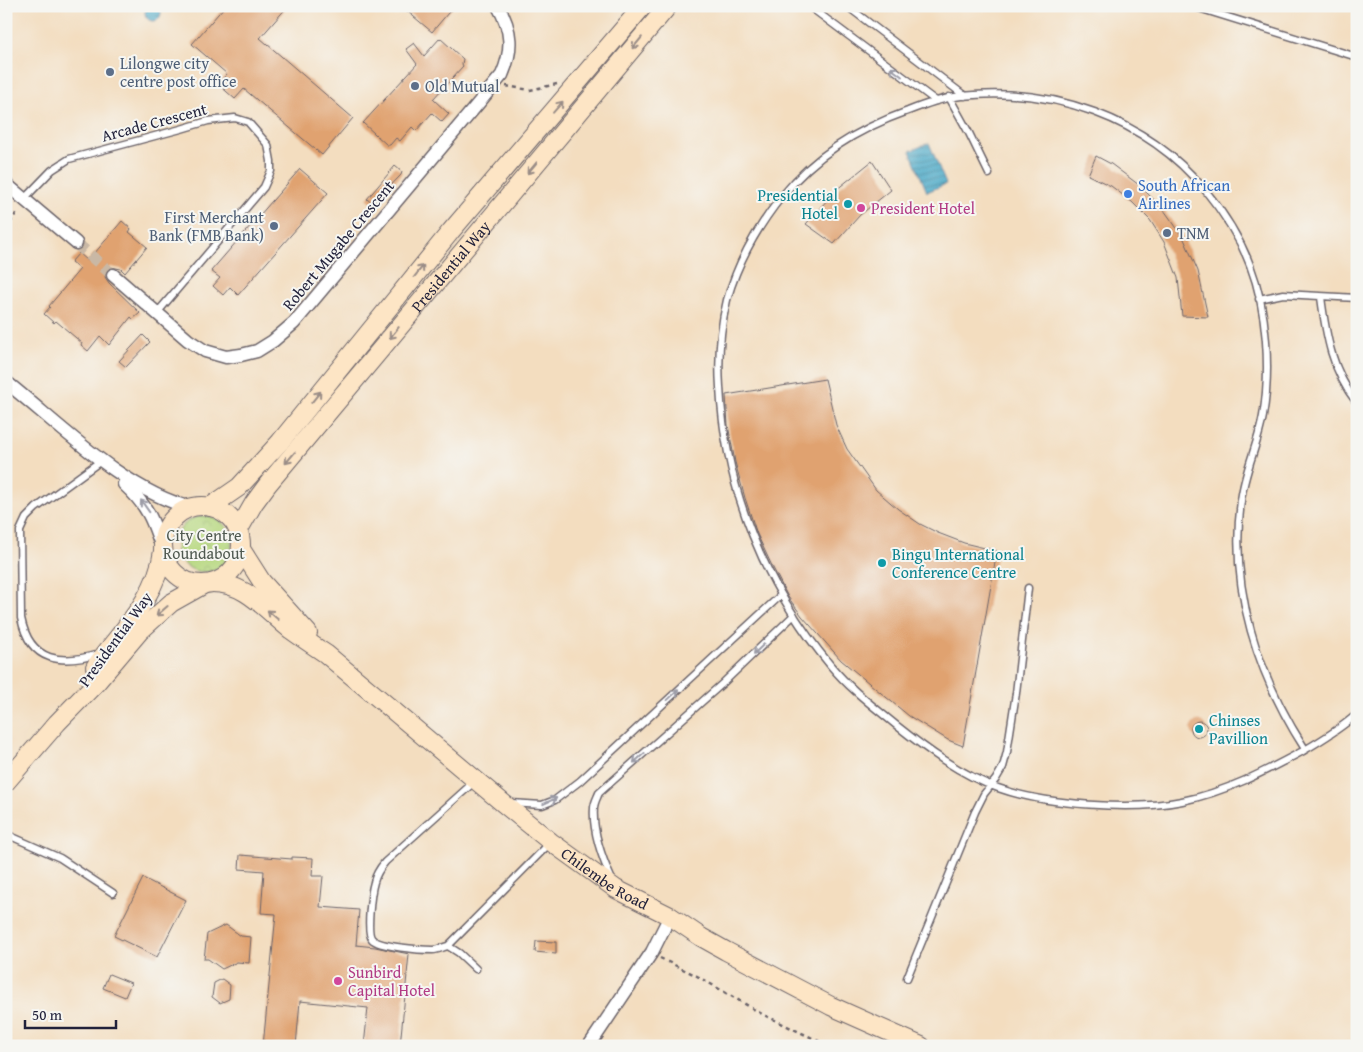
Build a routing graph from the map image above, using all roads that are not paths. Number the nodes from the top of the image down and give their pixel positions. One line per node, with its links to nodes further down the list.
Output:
1 (498, 6): 21 (street, Robert Mugabe Crescent)
2 (631, 6): 9 (main road)
3 (643, 6): 9 (main road, Presidential Way)
4 (668, 6): 27 (main road, Presidential Way, one-way to 27)
5 (809, 6): 12 (lane, one-way to 5)
6 (847, 6): 10 (lane)
7 (1192, 6): 8 (lane)
8 (1357, 58)
9 (587, 73): 25 (main road, Presidential Way, one-way to 9)
10 (965, 96): 11 (lane); 19 (lane)
11 (949, 98): 12 (lane); 13 (lane)
12 (936, 101): 32 (lane)
13 (989, 174)
14 (6, 184): 15 (street)
15 (24, 200): 16 (street); 21 (lane, Arcade Crescent)
16 (76, 243)
17 (112, 275): 21 (street, Robert Mugabe Crescent)
18 (1321, 297): 19 (lane); 20 (lane); 23 (lane)
19 (1259, 298): 38 (lane)
20 (1357, 298)
21 (157, 313)
22 (6, 382): 24 (street)
23 (1357, 403)
24 (102, 460): 26 (street); 29 (street, one-way to 24); 34 (lane)
25 (210, 507): 26 (main road); 27 (main road)
26 (192, 508): 29 (main road)
27 (238, 531): 28 (main road)
28 (241, 549): 30 (main road); 35 (main road)
29 (163, 551): 30 (main road); 34 (main road, Presidential Way)
30 (207, 584): 35 (main road, one-way to 30); 37 (main road, Presidential Way, one-way to 37)
31 (1028, 588): 41 (lane)
32 (781, 594): 33 (lane); 42 (lane, one-way to 32)
33 (794, 615): 41 (lane); 45 (lane, one-way to 45)
34 (106, 652): 37 (main road, Presidential Way)
35 (326, 654): 39 (main road, Chilembe Road)
36 (1357, 714): 38 (lane)
37 (57, 723): 40 (main road, Presidential Way)
38 (1305, 749): 41 (lane)
39 (476, 780): 42 (main road, Chilembe Road); 48 (lane)
40 (6, 782)
41 (991, 785): 50 (lane)
42 (503, 803): 44 (main road, Chilembe Road)
43 (6, 834): 46 (lane)
44 (551, 842): 45 (main road, Chilembe Road); 48 (lane)
45 (616, 889): 47 (main road, Chilembe Road)
46 (113, 893)
47 (670, 916): 51 (street); 52 (main road, Chilembe Road)
48 (448, 946): 49 (lane)
49 (476, 969)
50 (907, 978)
51 (588, 1046)
52 (921, 1046)

